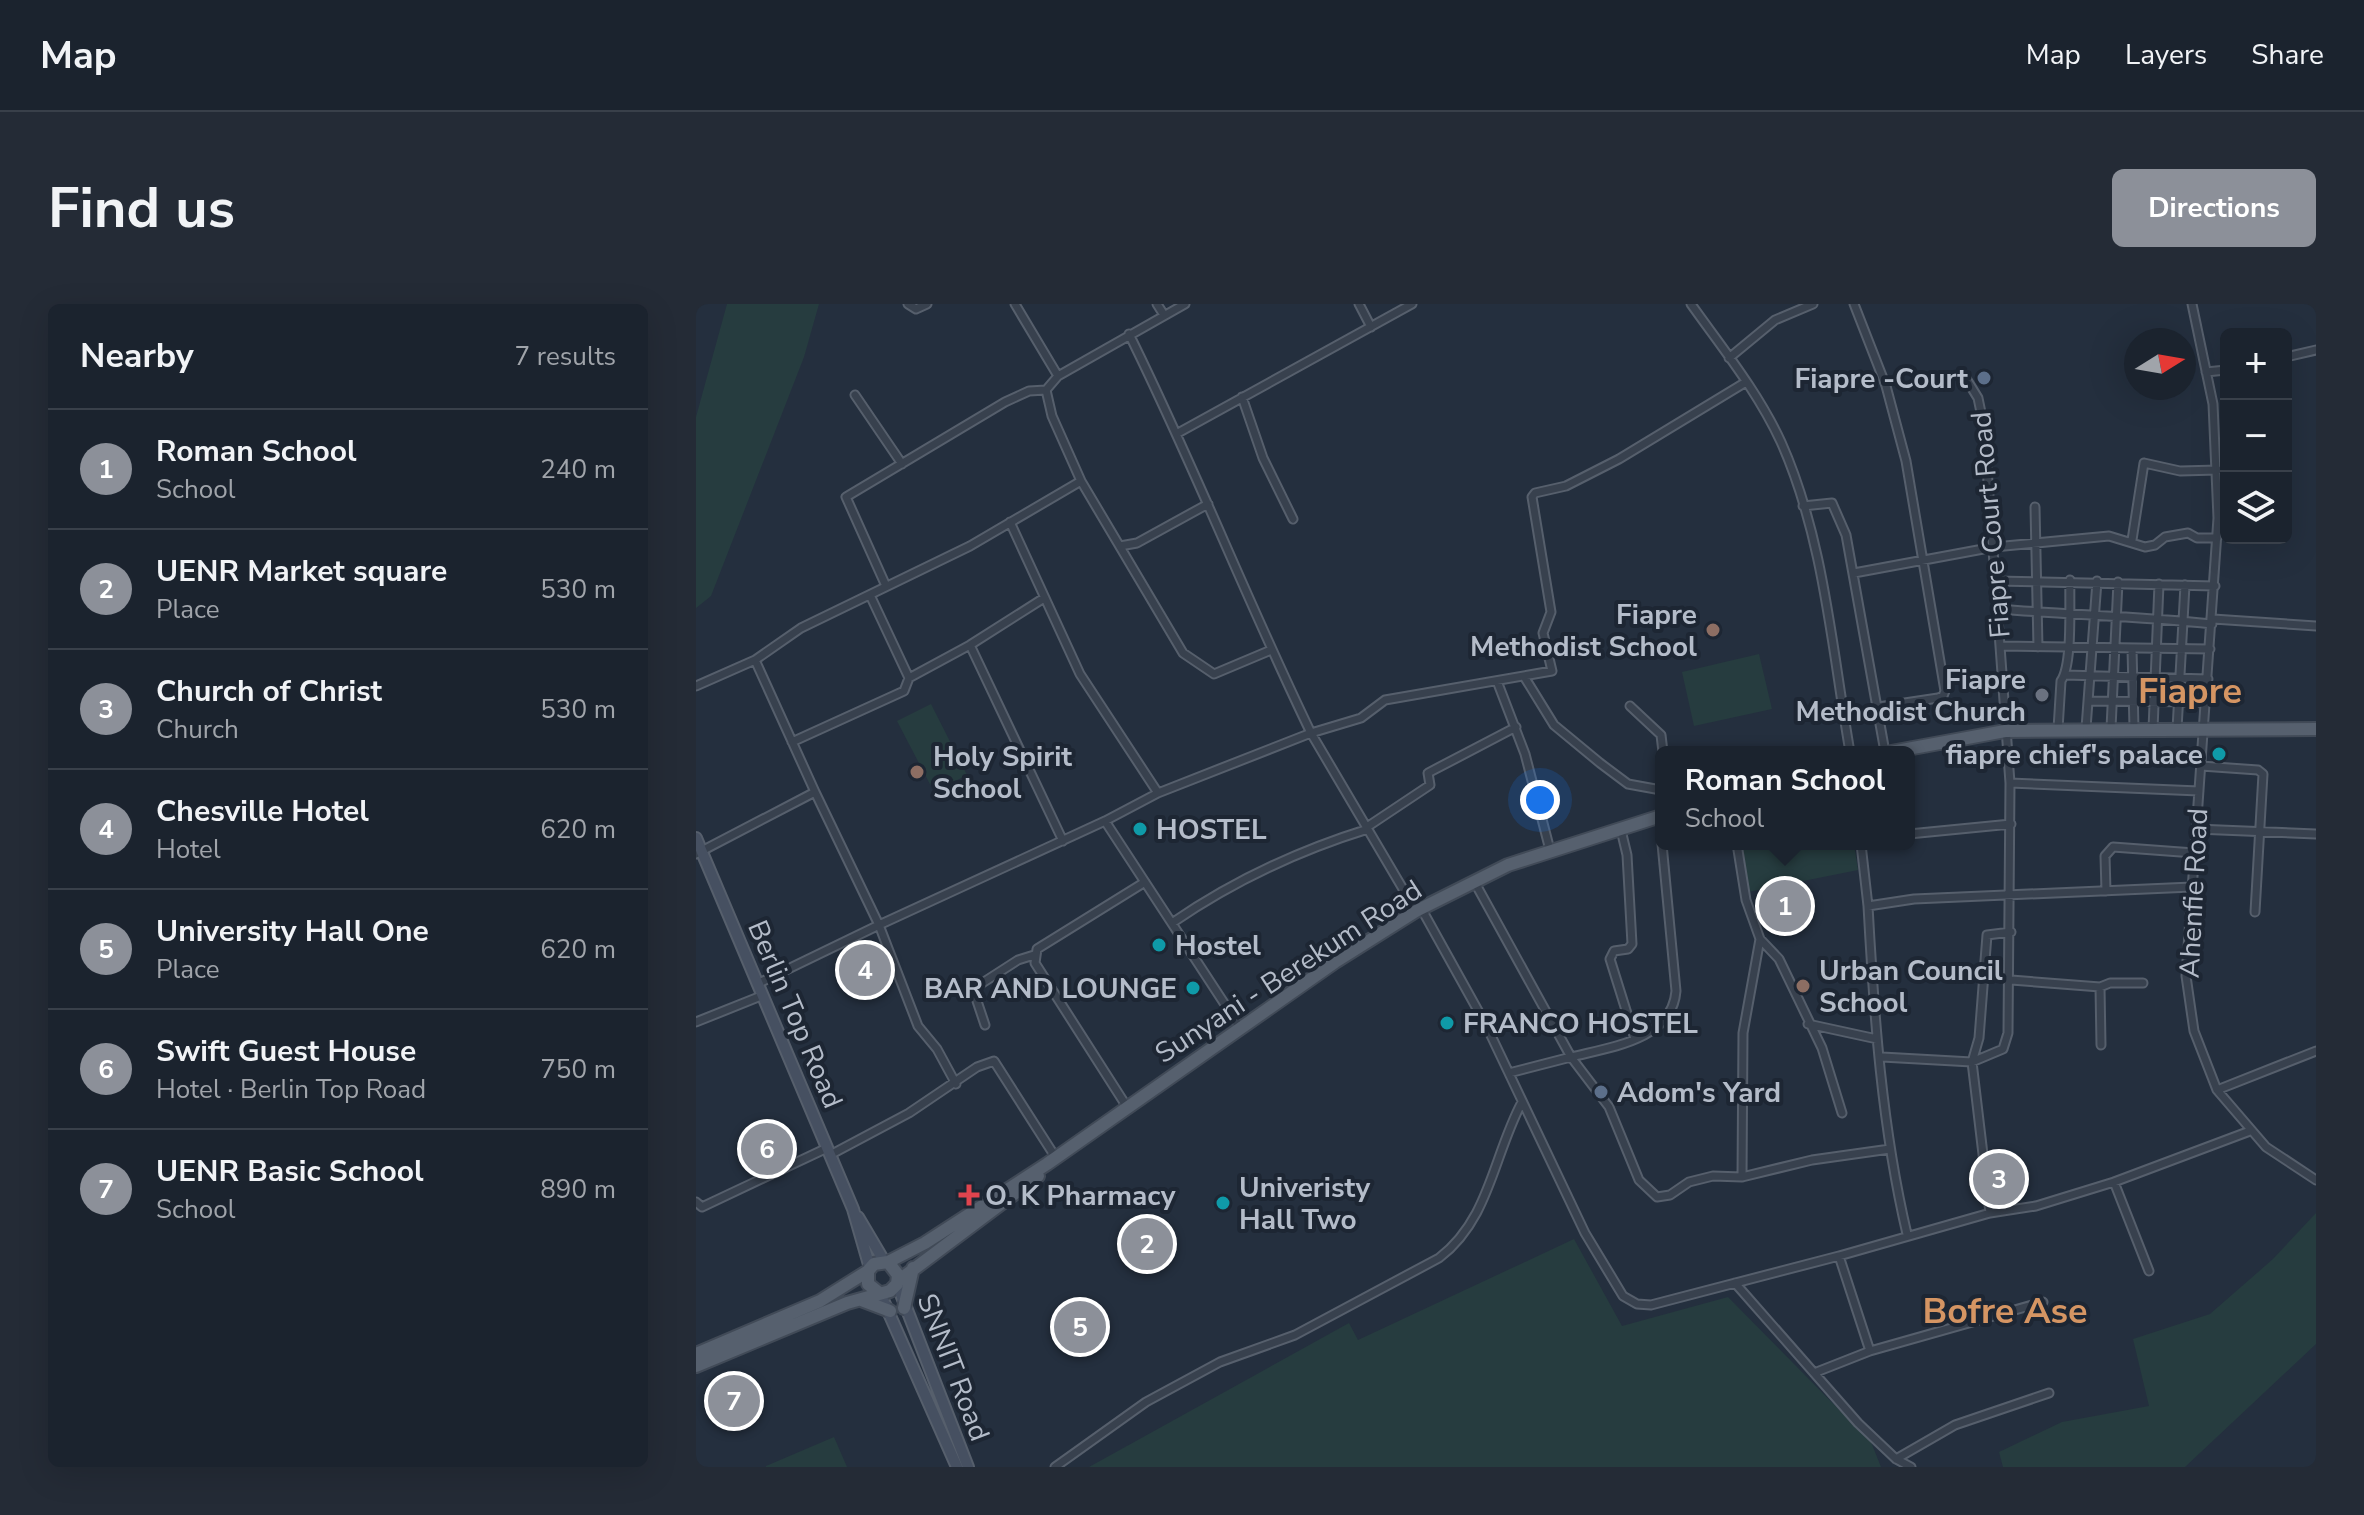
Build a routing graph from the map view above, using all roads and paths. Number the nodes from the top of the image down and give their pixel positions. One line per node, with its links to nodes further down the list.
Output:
1 (908, 304): 2 (street)
2 (927, 304)
3 (1017, 304): 21 (street)
4 (1157, 304): 12 (street)
5 (1185, 304): 12 (street)
6 (1359, 304): 13 (street)
7 (1412, 304): 13 (street)
8 (1691, 304): 17 (street)
9 (1813, 304): 17 (street)
10 (1854, 304): 40 (street)
11 (2192, 304): 20 (street, Ahenfie Road)
12 (1164, 315): 14 (street)
13 (1371, 327): 25 (street)
14 (1129, 334): 21 (street); 26 (street)
15 (2316, 350): 16 (street)
16 (2292, 356)
17 (1729, 358): 22 (street)
18 (2220, 371): 20 (street)
19 (1962, 372): 39 (street, Fiapre Court Road)
20 (2206, 372): 28 (street, Ahenfie Road)
21 (1058, 376): 23 (street)
22 (1746, 382): 31 (street); 80 (street)
23 (1046, 390): 27 (street); 29 (street)
24 (855, 395): 27 (street)
25 (1242, 397): 26 (street); 33 (street)
26 (1178, 433): 30 (street)
27 (902, 464): 49 (street)
28 (2218, 470): 35 (street, Ahenfie Road); 36 (street)
29 (1081, 481): 34 (street); 38 (street)
30 (1208, 504): 38 (street); 72 (street)
31 (1803, 506): 41 (street); 106 (street)
32 (2035, 507): 37 (street)
33 (1293, 519)
34 (1010, 522): 49 (street); 52 (street)
35 (2217, 538): 36 (street); 50 (street, Ahenfie Road)
36 (2132, 540): 37 (street)
37 (2038, 545): 39 (street); 42 (street)
38 (1120, 546): 72 (street)
39 (1994, 547): 40 (street); 44 (street, Fiapre Court Road)
40 (1924, 560): 41 (street); 92 (street)
41 (1854, 573): 92 (street)
42 (2037, 580): 43 (street); 44 (street); 54 (street)
43 (2070, 580): 45 (street); 55 (street)
44 (1996, 581): 53 (street, Fiapre Court Road)
45 (2097, 581): 46 (street); 56 (street)
46 (2118, 582): 47 (street); 57 (street)
47 (2159, 584): 48 (street); 58 (street)
48 (2185, 585): 50 (street); 59 (street)
49 (886, 586): 51 (street)
50 (2215, 586): 60 (street, Ahenfie Road)
51 (870, 595): 73 (street); 79 (street)
52 (1044, 598): 62 (street); 114 (street)
53 (1998, 609): 54 (street); 63 (street, Fiapre Court Road)
54 (2037, 612): 55 (street); 64 (street)
55 (2069, 613): 56 (street); 65 (street)
56 (2094, 615): 57 (street); 66 (street)
57 (2115, 615): 58 (street); 67 (street)
58 (2158, 618): 59 (street); 69 (street)
59 (2183, 621): 60 (street); 70 (street)
60 (2212, 621): 61 (street); 71 (street, Ahenfie Road)
61 (2316, 626)
62 (970, 645): 79 (street); 125 (street)
63 (2001, 646): 64 (street); 102 (street, Fiapre Court Road)
64 (2038, 647): 65 (street)
65 (2068, 648): 66 (street); 74 (street)
66 (2092, 648): 67 (street); 75 (street)
67 (2112, 649): 68 (street); 76 (street)
68 (2132, 649): 69 (street); 77 (street)
69 (2157, 649): 70 (street); 78 (street)
70 (2182, 649): 71 (street); 81 (street)
71 (2210, 649): 82 (street, Ahenfie Road)
72 (1271, 650): 103 (street)
73 (755, 660): 84 (street); 104 (street)
74 (2065, 675): 75 (street); 97 (street)
75 (2090, 675): 76 (street); 85 (street)
76 (2112, 676): 77 (street); 86 (street)
77 (2134, 676): 78 (street); 87 (street)
78 (2156, 677): 81 (street); 88 (street)
79 (909, 678): 104 (street)
80 (1525, 678): 83 (street); 111 (street)
81 (2180, 678): 82 (street); 89 (street)
82 (2208, 679): 90 (street, Ahenfie Road)
83 (1497, 681): 93 (street); 103 (street)
84 (696, 686)
85 (2088, 701): 86 (street); 94 (street)
86 (2112, 701): 87 (street); 95 (street)
87 (2134, 701): 88 (street); 96 (street)
88 (2154, 702): 89 (street); 98 (street)
89 (2179, 702): 90 (street); 99 (street)
90 (2206, 702): 100 (street, Ahenfie Road)
91 (1630, 706): 105 (street)
92 (1878, 707): 107 (street)
93 (1516, 727): 118 (street); 126 (street)
94 (2086, 728): 95 (main road); 97 (main road)
95 (2111, 728): 96 (main road)
96 (2134, 728): 98 (main road)
97 (2058, 729): 102 (main road)
98 (2153, 729): 99 (main road)
99 (2177, 729): 100 (main road)
100 (2204, 729): 101 (main road); 109 (street, Ahenfie Road)
101 (2316, 729)
102 (2005, 731): 108 (main road); 110 (street, Fiapre Court Road)
103 (1311, 733): 114 (street); 118 (street)
104 (792, 742): 113 (street)
105 (1662, 746)
106 (1849, 746)
107 (1884, 746)
108 (1915, 748)
109 (2201, 766): 112 (street, Ahenfie Road); 121 (street)
110 (2010, 783): 112 (street); 117 (street, Fiapre Court Road)
111 (1655, 791)
112 (2199, 791): 119 (street, Ahenfie Road)
113 (815, 792): 130 (street); 141 (street)
114 (1158, 793): 116 (street)
115 (1655, 819): 120 (main road, Sunyani - Berekum Road)
116 (1105, 821): 125 (street); 133 (street)
117 (2011, 824): 122 (street); 136 (street, Fiapre Court Road)
118 (1367, 828): 138 (street); 140 (street)
119 (2196, 829): 121 (street); 131 (street, Ahenfie Road)
120 (1621, 830): 126 (main road, Sunyani - Berekum Road); 154 (street)
121 (2261, 832): 123 (street); 139 (street)
122 (1915, 833)
123 (2316, 834)
124 (696, 838): 130 (street, Berlin Top Road)
125 (1063, 841): 141 (street)
126 (1550, 850): 132 (main road, Sunyani - Berekum Road)
127 (1663, 850): 154 (street)
128 (1738, 850): 143 (street)
129 (1862, 850): 137 (street)
130 (699, 853): 147 (street, Berlin Top Road)
131 (2194, 853): 134 (street, Ahenfie Road); 135 (street)
132 (1474, 881): 138 (main road, Sunyani - Berekum Road); 158 (street)
133 (1145, 882): 140 (street); 144 (street)
134 (2192, 887): 135 (street); 163 (street, Ahenfie Road)
135 (2106, 891): 136 (street)
136 (2012, 896): 137 (street); 142 (street, Fiapre Court Road)
137 (1868, 906): 155 (street)
138 (1419, 909): 153 (main road, Sunyani - Berekum Road); 161 (street)
139 (2255, 912)
140 (1172, 923): 153 (street)
141 (879, 925): 147 (street); 162 (street)
142 (2011, 932): 145 (street, Fiapre Court Road); 160 (street)
143 (1760, 939): 151 (street); 171 (street)
144 (1034, 955): 152 (street); 165 (street)
145 (2011, 980): 148 (street); 160 (street, Fiapre Court Road)
146 (2143, 983): 148 (street)
147 (756, 984): 149 (street, Berlin Top Road)
148 (2100, 987): 156 (street)
149 (761, 996): 150 (street); 169 (street, Berlin Top Road)
150 (696, 1022)
151 (1808, 1024): 155 (street); 166 (street)
152 (985, 1025)
153 (1241, 1029): 165 (main road, Sunyani - Berekum Road)
154 (1635, 1039): 158 (street)
155 (1877, 1039): 159 (street)
156 (2101, 1045)
157 (2316, 1051): 163 (street)
158 (1571, 1057): 161 (street); 171 (street)
159 (1882, 1057): 160 (street); 168 (street)
160 (1972, 1062): 176 (street)
161 (1509, 1073): 164 (street)
162 (956, 1084): 169 (street); 170 (street)
163 (2217, 1090): 167 (street, Ahenfie Road)
164 (1522, 1102): 185 (street); 199 (street)
165 (1127, 1107): 170 (main road, Sunyani - Berekum Road)
166 (1842, 1113)
167 (2250, 1131): 172 (street, Ahenfie Road); 173 (street)
168 (1890, 1149): 171 (street); 178 (street)
169 (829, 1151): 174 (street); 175 (street, Berlin Top Road)
170 (1052, 1161): 180 (main road, Sunyani - Berekum Road); 181 (main road, Sunyani - Berekum Road)
171 (1742, 1177)
172 (2316, 1180)
173 (2114, 1182): 176 (street); 183 (street)
174 (699, 1205): 177 (street)
175 (853, 1209): 180 (street); 182 (street)
176 (1990, 1213): 178 (street)
177 (696, 1216)
178 (1907, 1234): 179 (street)
179 (1839, 1256): 185 (street); 191 (street)
180 (886, 1262): 182 (main road); 184 (main road)
181 (914, 1267): 184 (main road, Sunyani - Berekum Road); 189 (main road)
182 (869, 1269): 186 (main road); 192 (main road)
183 (2149, 1271)
184 (897, 1282): 186 (main road); 189 (street, SNNIT Road)
185 (1735, 1283): 194 (street)
186 (879, 1293): 187 (main road); 190 (street, SNNIT Road)
187 (858, 1300): 190 (main road); 193 (main road)
188 (2043, 1302): 191 (street)
189 (904, 1308): 198 (street, SNNIT Road)
190 (890, 1311): 197 (street, SNNIT Road)
191 (1870, 1351): 194 (street)
192 (696, 1354)
193 (696, 1366)
194 (1814, 1373): 196 (street)
195 (2049, 1393): 196 (street)
196 (1896, 1459): 200 (street)
197 (957, 1467)
198 (968, 1467)
199 (1055, 1467)
200 (1911, 1467)

